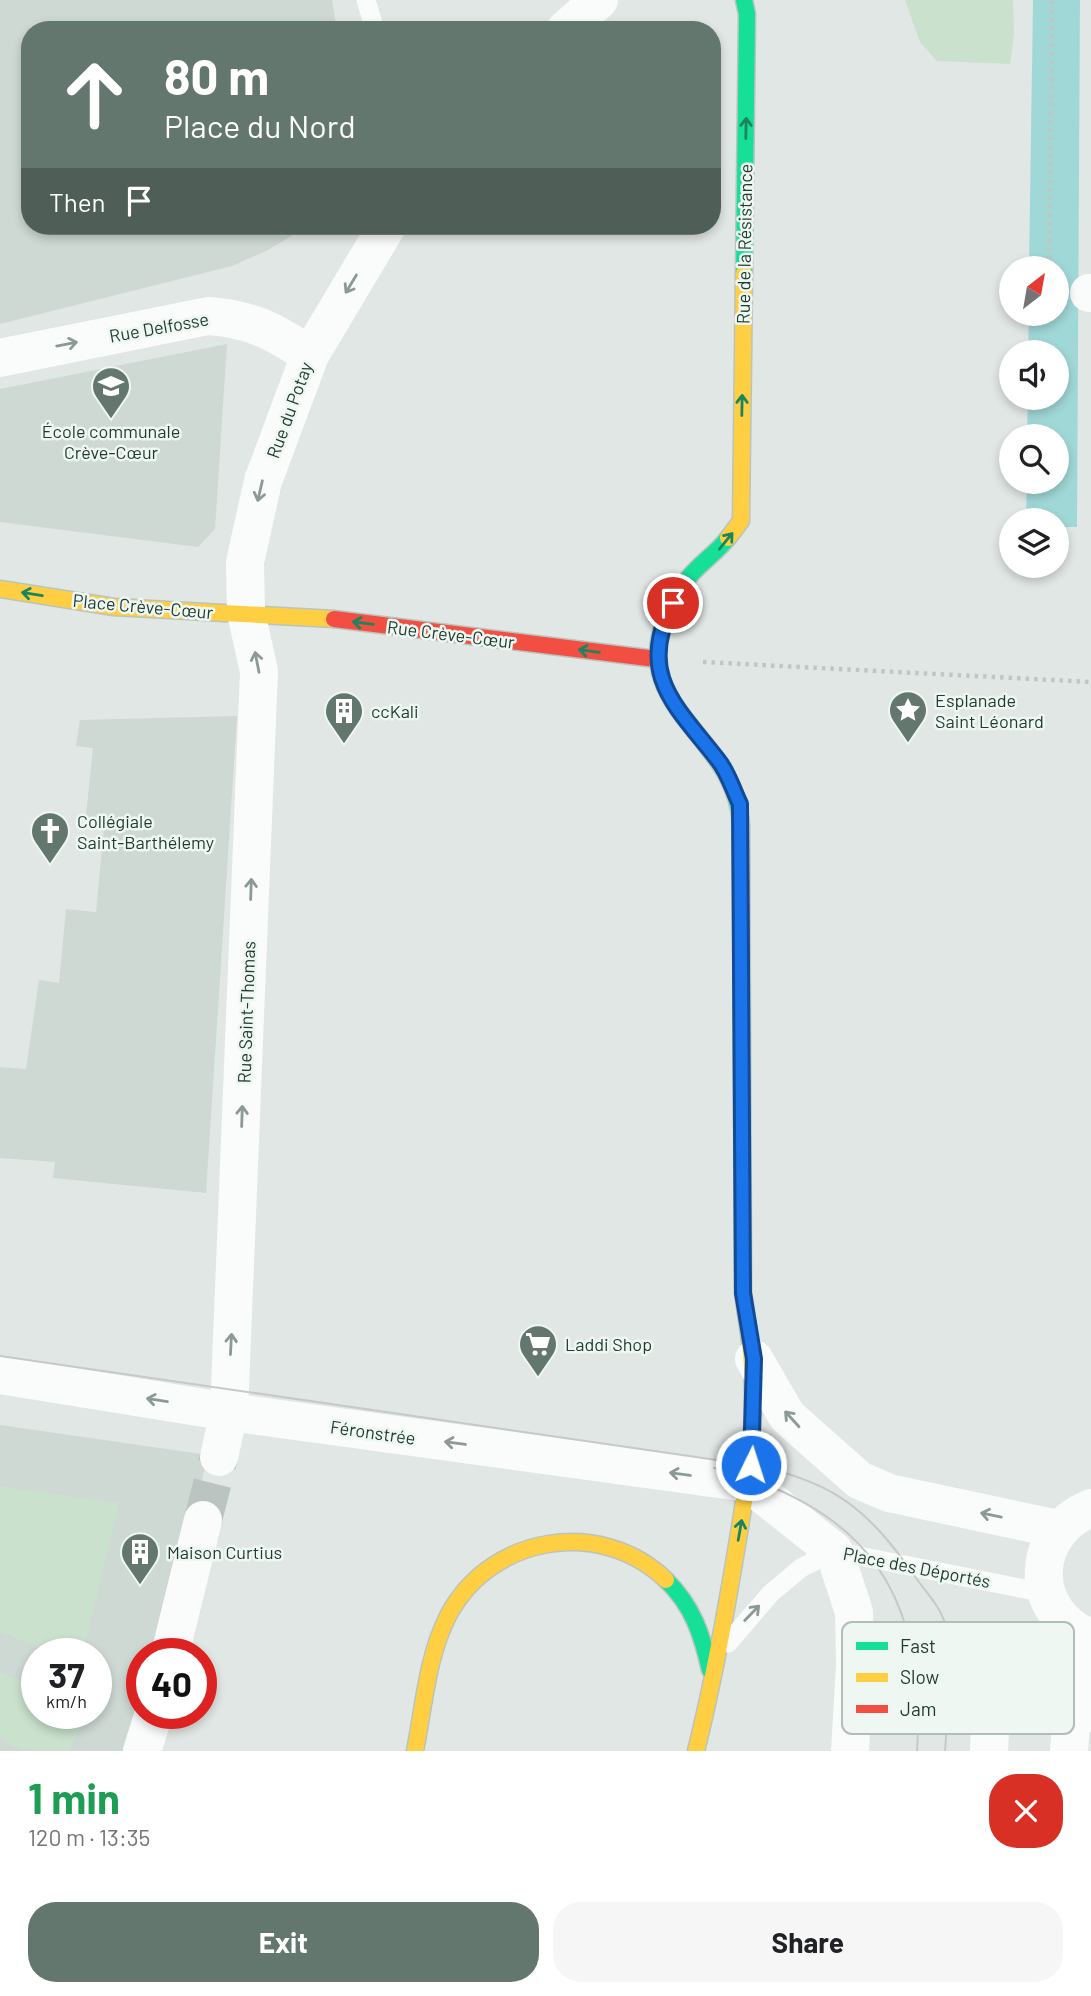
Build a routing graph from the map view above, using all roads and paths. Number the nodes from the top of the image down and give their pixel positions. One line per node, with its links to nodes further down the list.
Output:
1 (366, 0): 5 (lane)
2 (599, 0): 6 (street)
3 (1052, 0): 8 (path)
4 (746, 7): 13 (street, Rue de la Résistance, one-way to 4)
5 (372, 21)
6 (575, 21)
7 (382, 235): 9 (street, Rue du Potay, one-way to 9)
8 (1049, 256)
9 (310, 355): 10 (street, Rue Delfosse, one-way to 9); 12 (street, Rue du Potay, one-way to 12)
10 (0, 358)
11 (0, 589): 12 (street, Place Crève-Cœur, one-way to 11)
12 (246, 613): 13 (street, Rue Crève-Cœur, one-way to 12); 17 (street, Rue Saint-Thomas, one-way to 12)
13 (656, 659): 14 (path); 15 (street)
14 (1091, 682)
15 (754, 1359): 19 (street); 22 (street, one-way to 15)
16 (0, 1375): 17 (street, Féronstrée, one-way to 16)
17 (229, 1412): 18 (street, Rue Saint-Thomas); 19 (street, Féronstrée, one-way to 17)
18 (219, 1457)
19 (748, 1483): 23 (street); 31 (street, one-way to 19)
20 (1091, 1508): 22 (street)
21 (203, 1520): 28 (street)
22 (1058, 1529): 24 (street)
23 (834, 1551): 24 (lane, Place des Déportés); 25 (street); 31 (lane, Place des Déportés, one-way to 23)
24 (1045, 1592): 26 (street)
25 (853, 1622)
26 (1063, 1622)
27 (1074, 1628): 29 (street)
28 (174, 1638)
29 (1091, 1638)
30 (1091, 1648): 32 (street)
31 (716, 1670): 33 (street)
32 (1082, 1711): 38 (street)
33 (705, 1717): 36 (street); 37 (street)
34 (149, 1729): 35 (street)
35 (142, 1751)
36 (415, 1751)
37 (696, 1751)
38 (1069, 1751)

